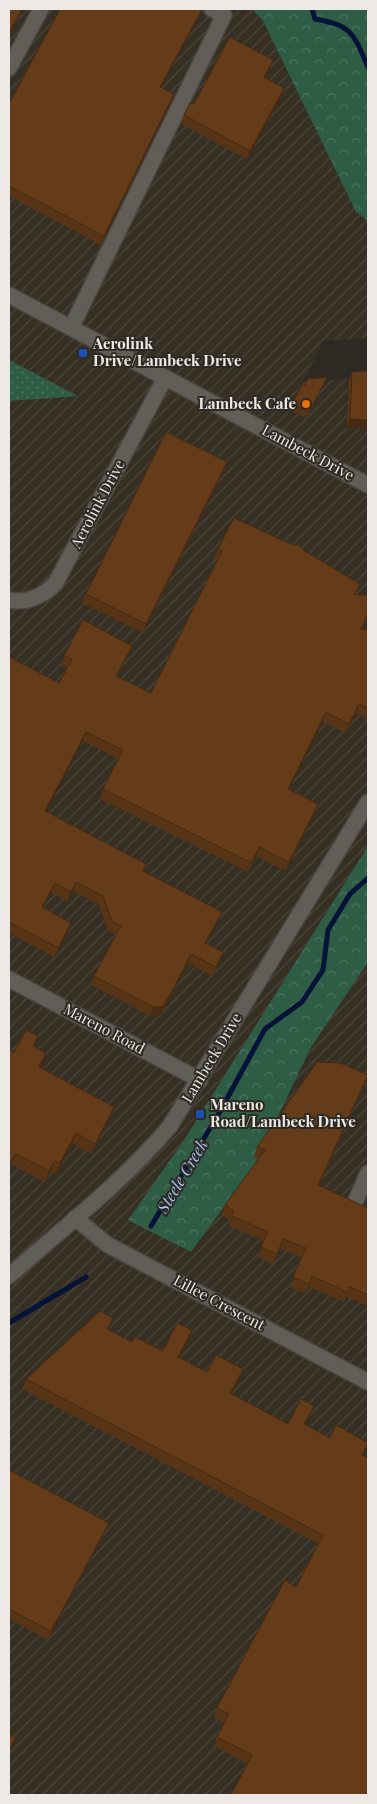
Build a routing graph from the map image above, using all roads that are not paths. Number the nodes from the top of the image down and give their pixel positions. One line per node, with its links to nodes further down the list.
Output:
1 (42, 9): 3 (street)
2 (212, 9): 5 (street)
3 (9, 68)
4 (9, 295): 5 (street, Lambeck Drive)
5 (71, 328): 6 (street, Lambeck Drive)
6 (165, 378): 7 (street, Lambeck Drive); 8 (street, Aerolink Drive)
7 (368, 485)
8 (9, 600)
9 (368, 802): 11 (street, Lambeck Drive)
10 (9, 979): 11 (street, Mareno Road)
11 (200, 1080): 14 (street, Lambeck Drive)
12 (368, 1173): 13 (street)
13 (356, 1200)
14 (75, 1218): 15 (street, Lambeck Drive); 16 (street, Lillee Crescent)
15 (9, 1276)
16 (368, 1382)

